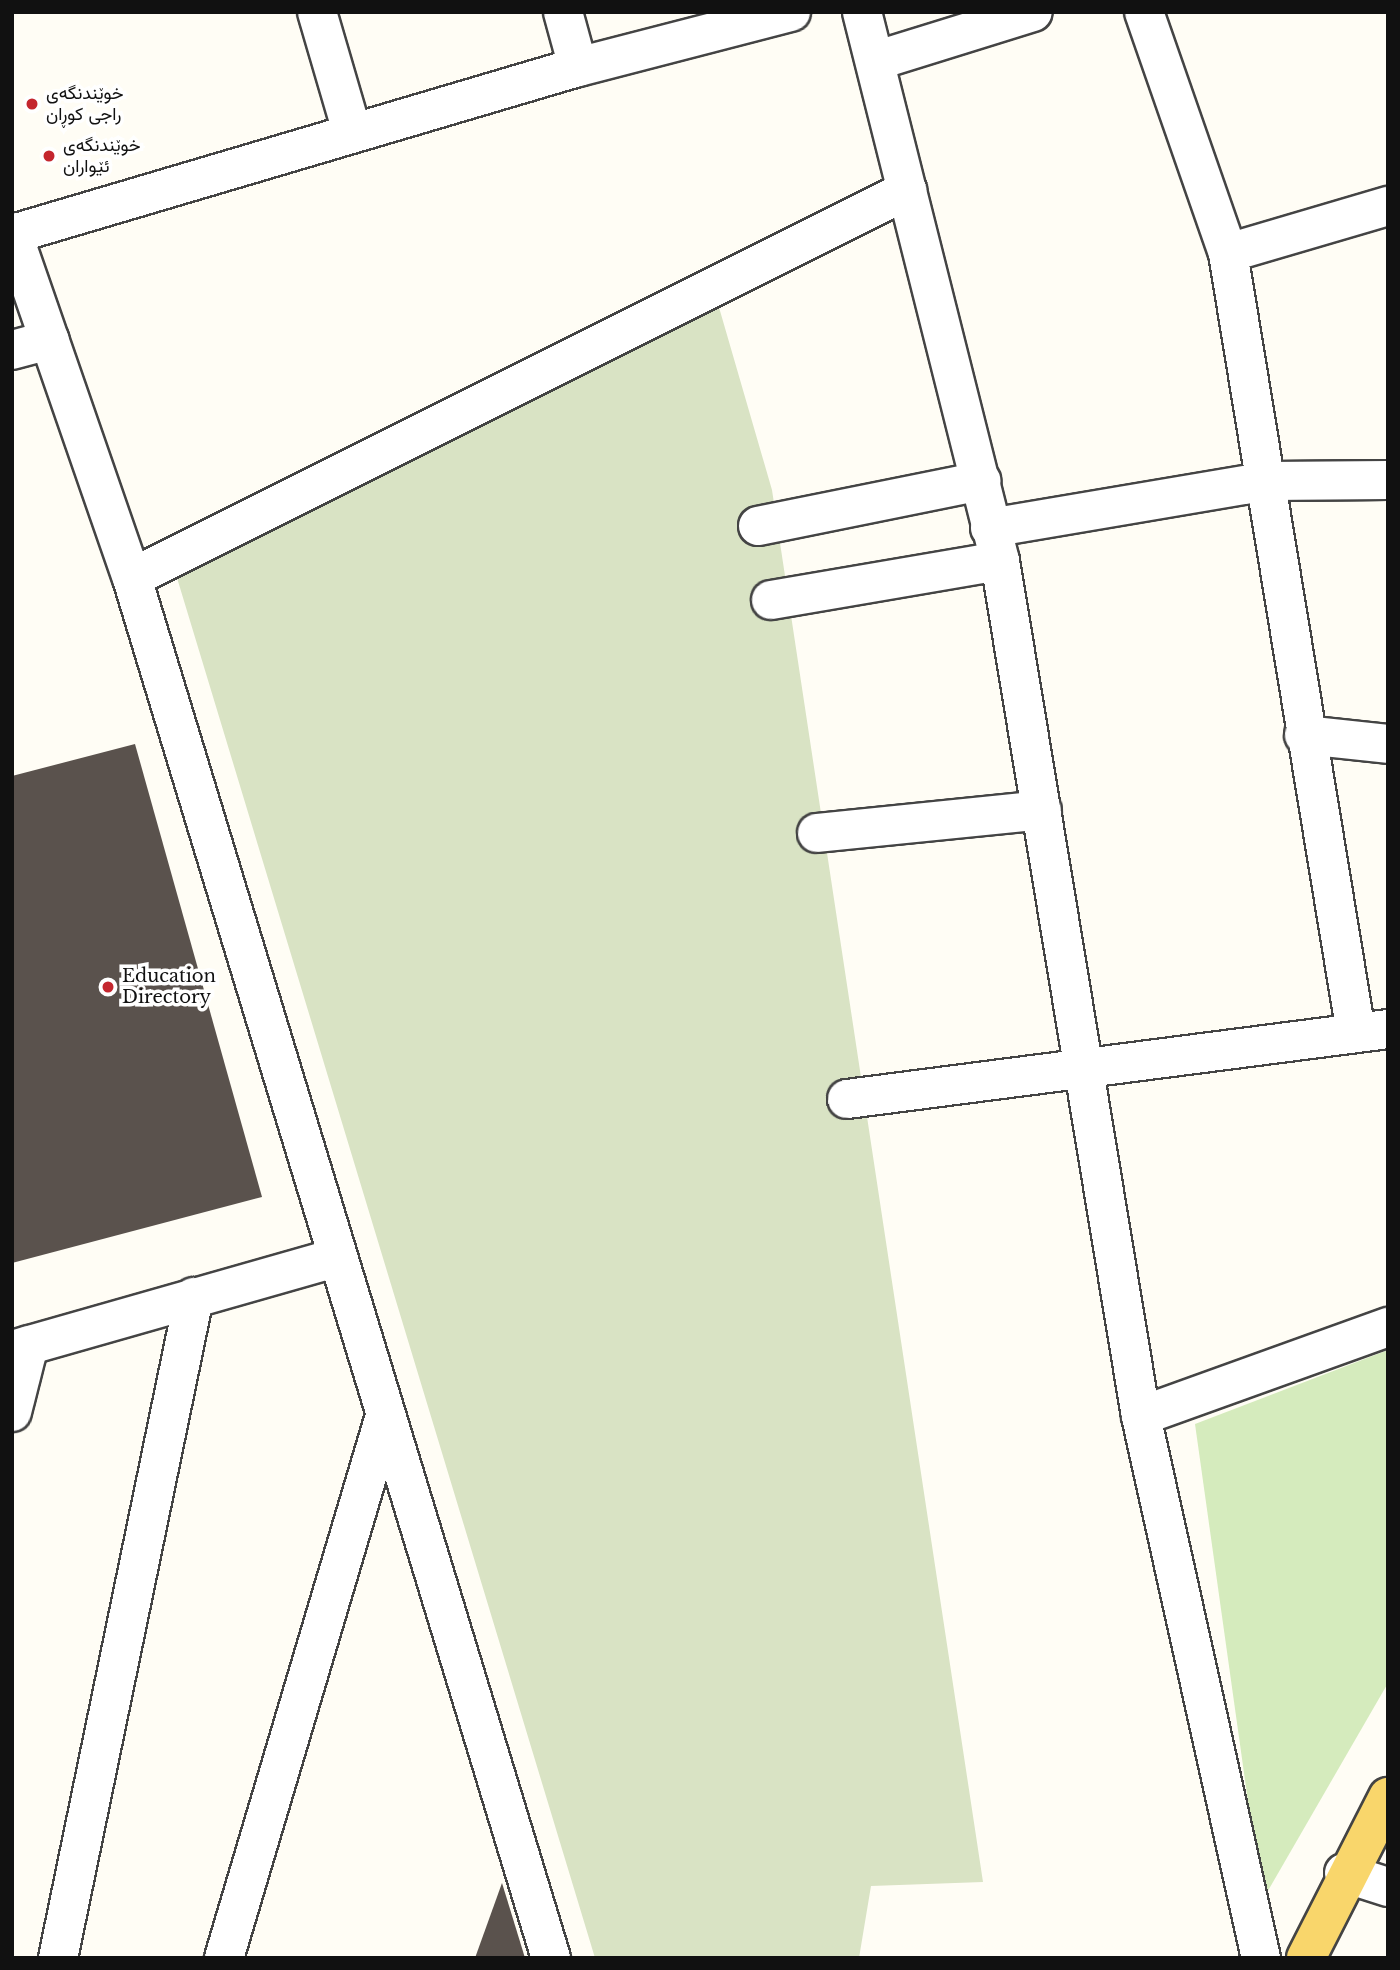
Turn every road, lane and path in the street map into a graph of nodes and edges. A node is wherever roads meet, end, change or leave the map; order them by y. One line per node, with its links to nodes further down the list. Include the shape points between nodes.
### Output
1 (317, 12): 9 (street)
2 (563, 12): 8 (street)
3 (790, 12): 8 (street)
4 (862, 12): 7 (street)
5 (1032, 12): 7 (street)
6 (1144, 12): 13 (street)
7 (875, 61): 10 (street)
8 (578, 67): 9 (street)
9 (352, 132): 12 (street)
10 (907, 190): 17 (street); 21 (street)
11 (1388, 205): 13 (street)
12 (13, 233): 14 (street)
13 (1228, 253): 18 (street)
14 (50, 340): 15 (street); 21 (street)
15 (12, 350)
16 (1388, 480): 18 (street)
17 (982, 481): 19 (street); 20 (street)
18 (1269, 481): 20 (street); 23 (street)
19 (758, 526)
20 (995, 544): 22 (street); 25 (street)
21 (132, 578): 30 (street)
22 (771, 600)
23 (1304, 735): 24 (street); 27 (street)
24 (1388, 744)
25 (1042, 810): 26 (street); 28 (street)
26 (817, 833)
27 (1372, 1031): 28 (street)
28 (1083, 1071): 29 (street); 36 (street)
29 (846, 1099)
30 (336, 1258): 31 (street); 35 (street)
31 (194, 1297): 33 (street); 40 (street)
32 (1388, 1327): 36 (street)
33 (21, 1348): 34 (street)
34 (12, 1412)
35 (385, 1416): 41 (street); 42 (street)
36 (1141, 1416): 43 (street)
37 (1388, 1797): 38 (main road)
38 (1344, 1873): 39 (street); 44 (main road)
39 (1388, 1886)
40 (58, 1958)
41 (224, 1958)
42 (551, 1958)
43 (1261, 1958)
44 (1306, 1958)

